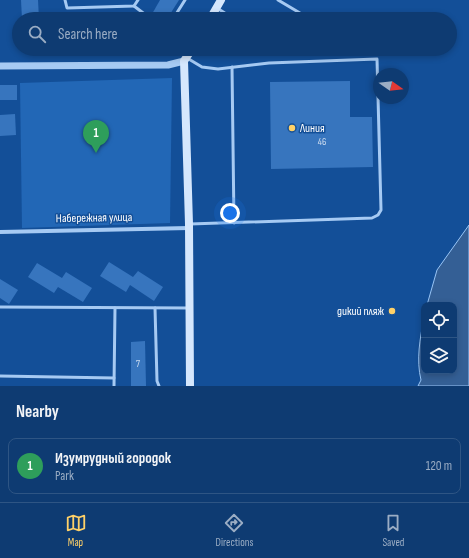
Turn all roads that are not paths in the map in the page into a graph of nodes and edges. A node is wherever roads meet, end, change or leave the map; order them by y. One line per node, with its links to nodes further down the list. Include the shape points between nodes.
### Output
1 (65, 0): 6 (lane, via 67,8)
2 (138, 0): 6 (lane)
3 (185, 0): 9 (lane)
4 (221, 0): 7 (main road)
5 (278, 0): 12 (lane)
6 (134, 6): 8 (lane)
7 (217, 8): 10 (main road); 11 (lane)
8 (142, 12)
9 (177, 12)
10 (214, 12)
11 (223, 12)
12 (298, 12)
13 (188, 56): 14 (main road)
14 (185, 60): 15 (street, via 168,65); 16 (lane, via 218,69); 18 (main road)
15 (0, 66)
16 (232, 67): 17 (lane); 17 (lane, via 377,59 381,210 372,218)
17 (234, 223): 18 (lane)
18 (189, 226): 19 (street, Набережная улица); 23 (main road)
19 (0, 232)
20 (0, 307): 21 (lane)
21 (115, 308): 22 (lane); 25 (lane)
22 (155, 308): 23 (lane); 27 (lane)
23 (189, 308): 28 (main road)
24 (0, 376): 25 (lane)
25 (114, 378): 26 (lane)
26 (114, 386)
27 (159, 386)
28 (190, 386)

